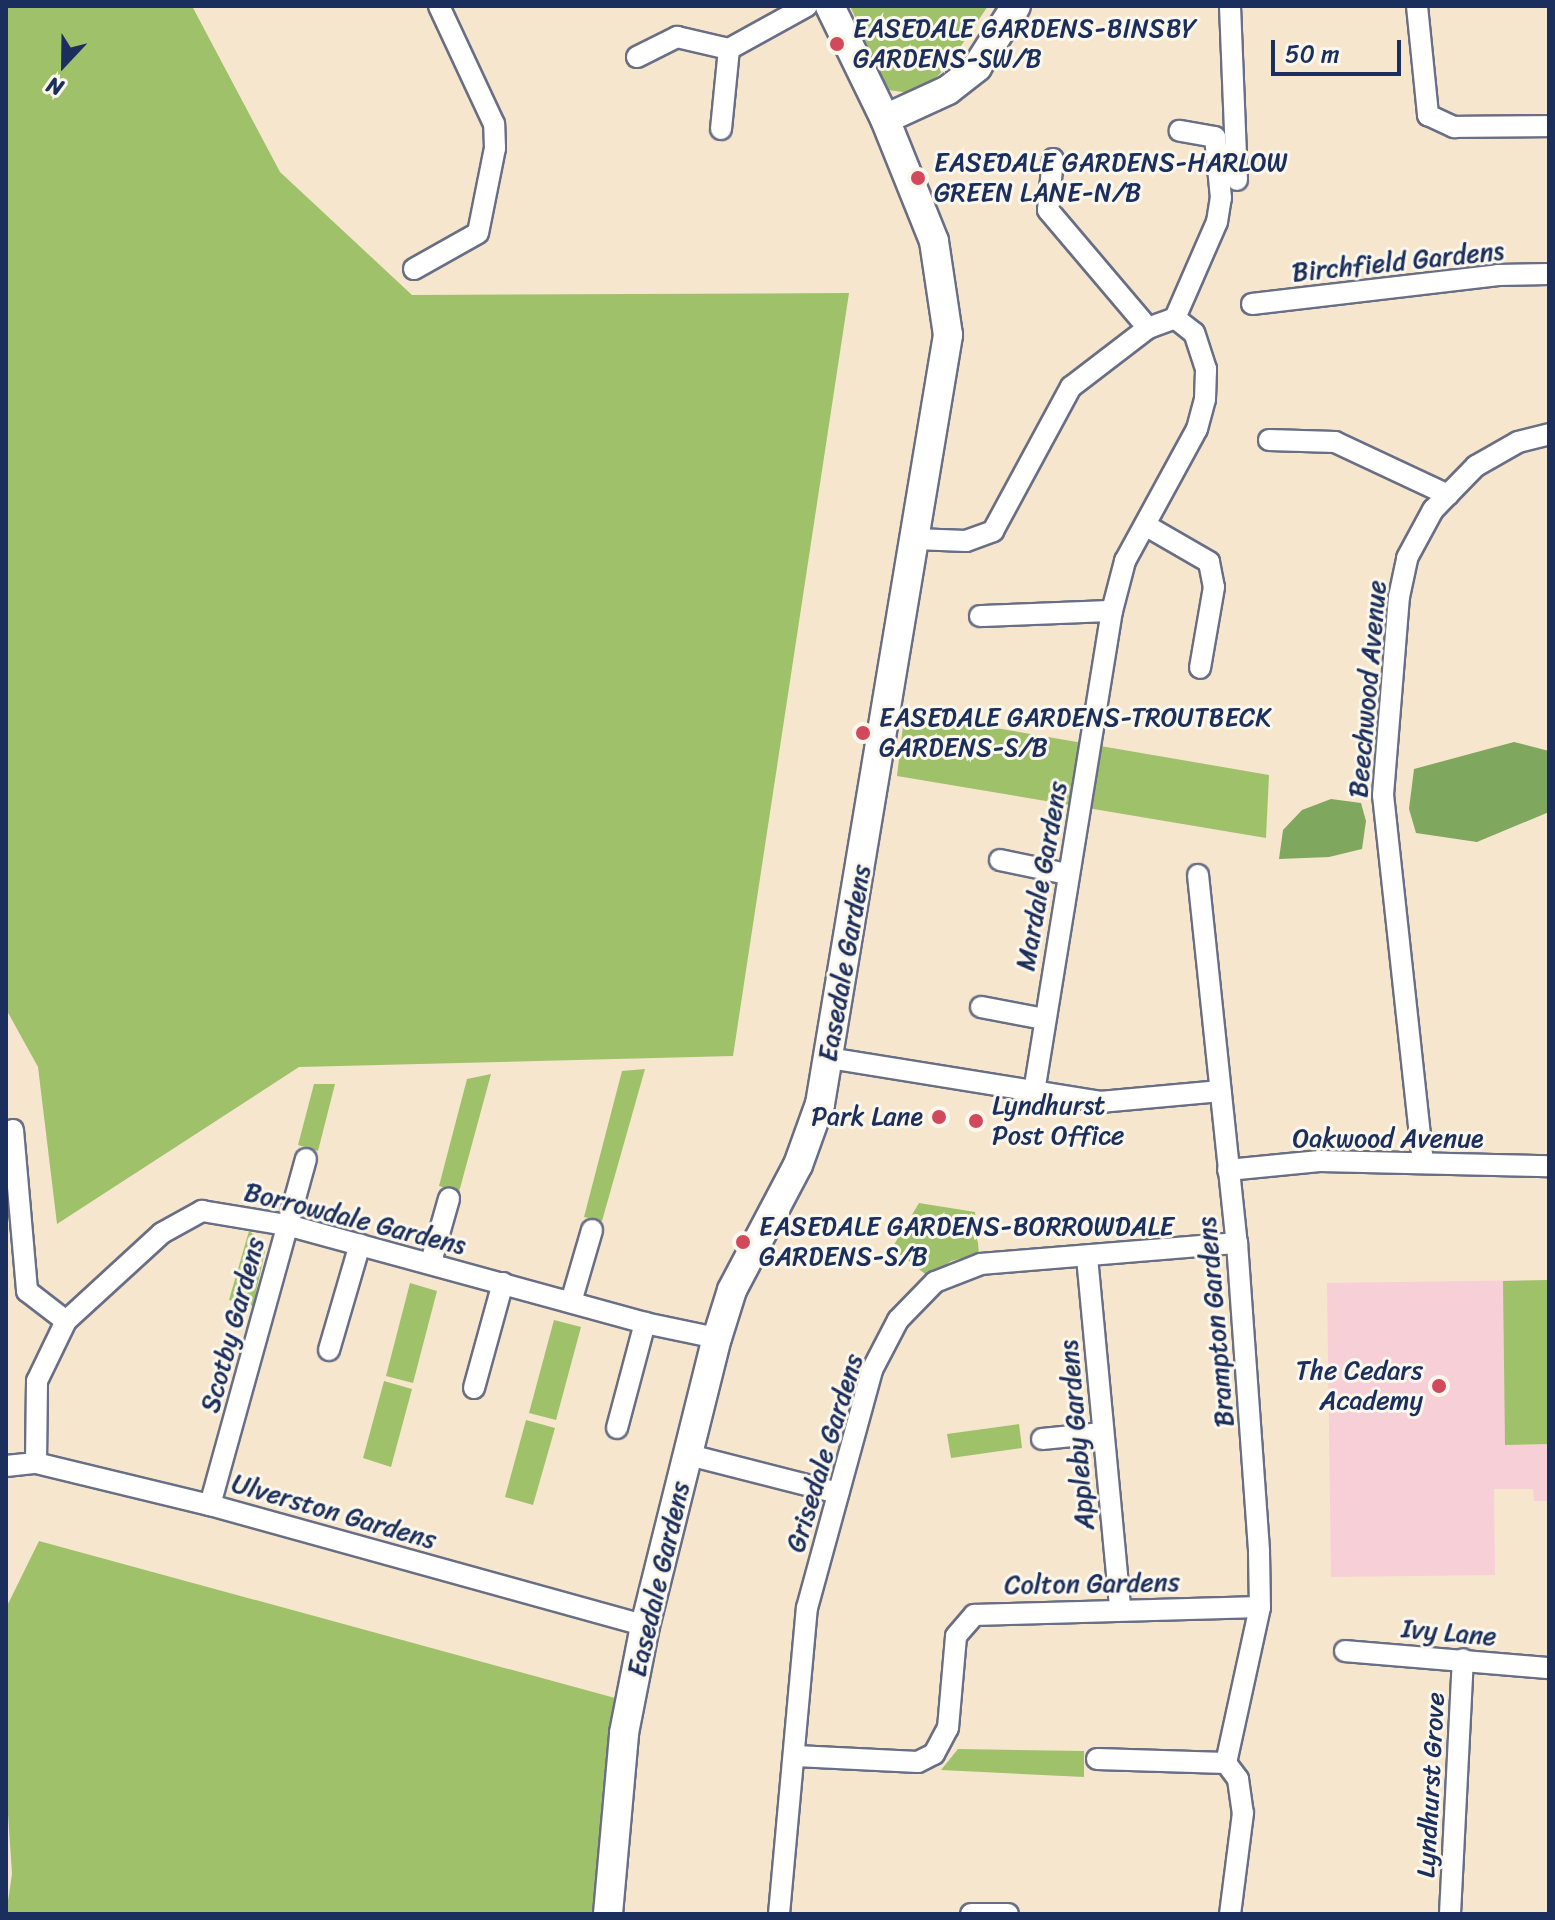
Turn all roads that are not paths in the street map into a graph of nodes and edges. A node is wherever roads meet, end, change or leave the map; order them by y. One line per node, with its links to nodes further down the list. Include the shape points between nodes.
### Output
1 (439, 6): 15 (street, via 494,124 495,148 478,233)
2 (807, 6): 7 (street)
3 (830, 6): 9 (street, Easedale Gardens)
4 (1016, 6): 9 (street, via 977,67 948,90)
5 (1230, 6): 14 (street)
6 (1417, 6): 10 (street, via 1428,115 1454,127)
7 (729, 49): 8 (street, via 677,37); 11 (street)
8 (637, 57)
9 (885, 119): 24 (street, Easedale Gardens, via 934,241 948,335)
10 (1549, 126)
11 (721, 129)
12 (1180, 131): 18 (street, via 1215,137 1221,198 1217,222)
13 (1053, 159): 19 (street, via 1048,210)
14 (1237, 180)
15 (414, 269)
16 (1549, 274): 17 (street, Birchfield Gardens)
17 (1252, 304)
18 (1175, 318): 19 (street); 23 (street, Mardale Gardens, via 1194,333 1206,369 1205,399 1197,429)
19 (1148, 328): 24 (street, via 1071,387 993,531 966,541)
20 (1549, 434): 22 (street, Beechwood Avenue, via 1518,442 1476,466)
21 (1269, 440): 22 (street, via 1335,442)
22 (1448, 495): 38 (street, Beechwood Avenue, via 1407,558 1383,795)
23 (1145, 525): 25 (street, Mardale Gardens, via 1125,561); 27 (street, via 1209,562 1214,587)
24 (915, 539): 33 (street, Easedale Gardens)
25 (1112, 611): 26 (street); 29 (street, Mardale Gardens)
26 (980, 616)
27 (1200, 668)
28 (1000, 860): 29 (street)
29 (1067, 874): 32 (street, Mardale Gardens)
30 (1198, 875): 34 (street, Brampton Gardens)
31 (981, 1007): 32 (street)
32 (1044, 1019): 35 (street, Mardale Gardens)
33 (829, 1058): 35 (street); 52 (street, Easedale Gardens, via 812,1133 749,1254)
34 (1221, 1091): 35 (street, via 1100,1102); 40 (street, Brampton Gardens)
35 (1034, 1092)
36 (13, 1130): 50 (street, via 27,1291)
37 (306, 1159): 42 (street, Scotby Gardens)
38 (1423, 1163): 39 (street, Oakwood Avenue); 40 (street, Oakwood Avenue, via 1320,1161)
39 (1549, 1166)
40 (1228, 1170): 44 (street, Brampton Gardens)
41 (449, 1199): 47 (street)
42 (287, 1225): 45 (street, Borrowdale Gardens); 50 (street, Borrowdale Gardens, via 202,1211 162,1233); 62 (street, Scotby Gardens)
43 (592, 1230): 49 (street)
44 (1237, 1243): 46 (street, Grisedale Gardens); 63 (street, Brampton Gardens)
45 (360, 1244): 47 (street, Borrowdale Gardens); 53 (street)
46 (1087, 1257): 56 (street, Appleby Gardens); 61 (street, Grisedale Gardens, via 981,1264 935,1282 898,1320 872,1370)
47 (431, 1262): 48 (street, Borrowdale Gardens)
48 (503, 1283): 49 (street, Borrowdale Gardens); 54 (street)
49 (571, 1302): 51 (street, Borrowdale Gardens)
50 (66, 1321): 59 (street, Borrowdale Gardens, via 37,1381)
51 (645, 1323): 52 (street, Borrowdale Gardens); 55 (street)
52 (717, 1338): 58 (street, Easedale Gardens)
53 (329, 1350)
54 (474, 1388)
55 (617, 1428)
56 (1103, 1433): 57 (street); 64 (street, Appleby Gardens)
57 (1042, 1439)
58 (689, 1455): 61 (street); 65 (street, Easedale Gardens)
59 (36, 1463): 60 (street, Ulverston Gardens); 62 (street, Ulverston Gardens)
60 (6, 1466)
61 (838, 1493): 69 (street, Grisedale Gardens, via 807,1608)
62 (210, 1505): 65 (street, Ulverston Gardens)
63 (1260, 1607): 64 (street, Colton Gardens); 71 (street, Brampton Gardens)
64 (1120, 1608): 69 (street, Colton Gardens, via 974,1615 956,1636 948,1728 934,1754 918,1762)
65 (645, 1626): 72 (street, Easedale Gardens, via 624,1733)
66 (1345, 1651): 67 (street, Ivy Lane)
67 (1463, 1659): 68 (street, Ivy Lane); 77 (street, Lyndhurst Grove)
68 (1549, 1668)
69 (796, 1756): 73 (street, Grisedale Gardens)
70 (1097, 1759): 71 (street)
71 (1226, 1763): 76 (street, via 1238,1779 1243,1813)
72 (608, 1914)
73 (779, 1914)
74 (971, 1914): 75 (street)
75 (1008, 1914)
76 (1230, 1914)
77 (1450, 1914)

